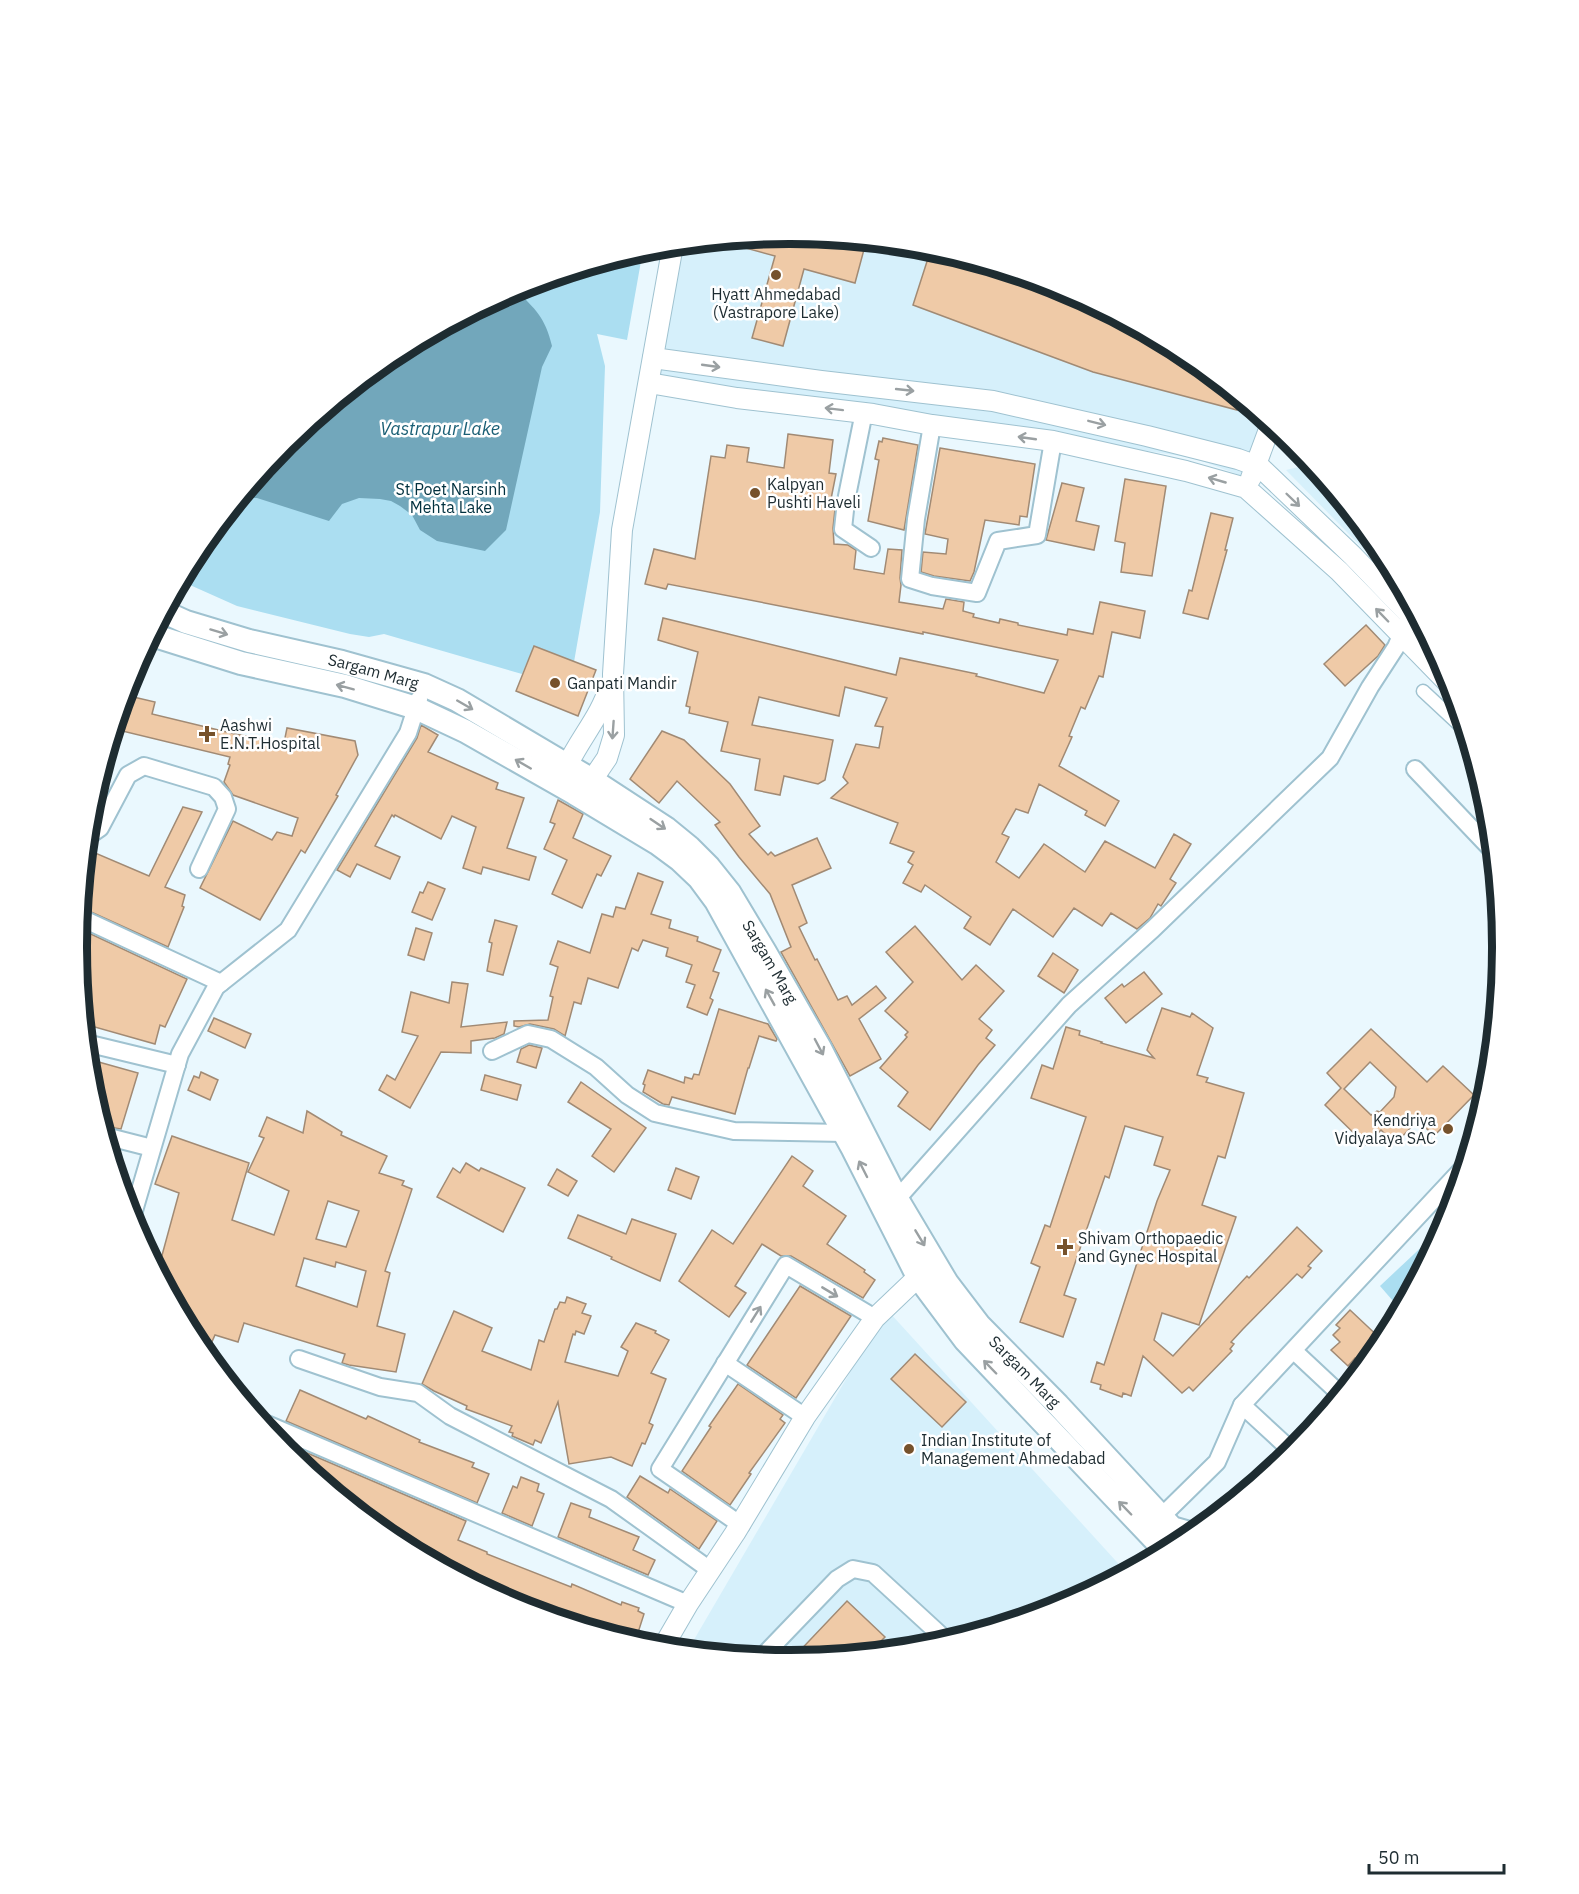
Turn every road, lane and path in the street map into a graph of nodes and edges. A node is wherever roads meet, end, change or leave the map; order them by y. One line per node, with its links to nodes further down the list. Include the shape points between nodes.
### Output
1 (671, 255): 2 (street)
2 (653, 358): 3 (street); 8 (street, one-way to 8, via 993,401)
3 (649, 383): 4 (street, one-way to 3, via 737,398); 17 (street, via 622,530)
4 (864, 412): 5 (street); 10 (street, via 843,529)
5 (932, 425): 7 (street, one-way to 5); 7 (street, via 910,579 977,593 998,541 1037,536)
6 (1268, 433): 8 (street)
7 (1053, 441): 9 (street, one-way to 7)
8 (1256, 465): 9 (street); 11 (street, one-way to 11)
9 (1246, 488): 14 (street, one-way to 9, via 1339,571)
10 (871, 548)
11 (1405, 609)
12 (171, 615): 18 (main road, Sargam Marg, one-way to 18, via 249,641)
13 (1414, 625): 14 (street)
14 (1401, 635): 16 (street); 41 (street, via 1330,758 1069,1005)
15 (159, 636): 20 (main road, Sargam Marg, one-way to 15, via 345,686 241,663)
16 (1435, 670)
17 (613, 674): 22 (street, via 606,699); 24 (street, one-way to 24, via 614,735)
18 (424, 685): 20 (street); 23 (main road, Sargam Marg, one-way to 23)
19 (1423, 691): 21 (street)
20 (416, 708): 27 (main road, Sargam Marg, one-way to 20); 33 (street, via 408,733 288,930)
21 (1455, 721)
22 (590, 730): 23 (street, via 566,746 549,748); 25 (street)
23 (531, 743): 25 (main road, Sargam Marg)
24 (607, 758): 27 (street); 28 (street, via 610,784)
25 (567, 765): 27 (main road, Sargam Marg)
26 (1415, 769): 30 (street)
27 (578, 787): 28 (main road, Sargam Marg); 37 (main road, Sargam Marg, one-way to 27, via 716,901 680,860)
28 (621, 799): 41 (main road, Sargam Marg, one-way to 41, via 689,847 729,892 820,1048)
29 (97, 830): 31 (street, via 128,775 144,766 214,787 227,809)
30 (1484, 841)
31 (199, 869)
32 (88, 921): 33 (street)
33 (222, 983): 36 (street, via 216,987)
34 (94, 1045): 36 (street)
35 (492, 1051): 37 (street, via 528,1034 551,1039 596,1067 627,1095 655,1113 734,1131)
36 (177, 1065): 39 (street)
37 (844, 1133): 41 (main road, Sargam Marg, one-way to 37)
38 (114, 1138): 39 (street)
39 (152, 1148): 42 (street)
40 (1453, 1178): 45 (street)
41 (890, 1204): 43 (main road, Sargam Marg)
42 (136, 1205)
43 (928, 1272): 44 (street); 55 (main road, Sargam Marg, via 947,1283 979,1325 1058,1405)
44 (875, 1318): 47 (street, one-way to 44, via 786,1265); 50 (street)
45 (1294, 1351): 48 (street); 49 (street)
46 (299, 1359): 56 (street, via 380,1387 418,1392 450,1416 611,1499)
47 (726, 1363): 50 (street); 53 (street, via 660,1469)
48 (1335, 1389)
49 (1242, 1405): 52 (street); 54 (street, via 1217,1462)
50 (805, 1417): 53 (street)
51 (279, 1429): 57 (street)
52 (1285, 1445)
53 (741, 1525): 56 (street)
54 (1171, 1537)
55 (1170, 1538)
56 (710, 1570): 57 (street)
57 (688, 1604): 59 (street)
58 (939, 1633): 60 (street, via 873,1573 853,1569 837,1579)
59 (668, 1638)
60 (770, 1649)

